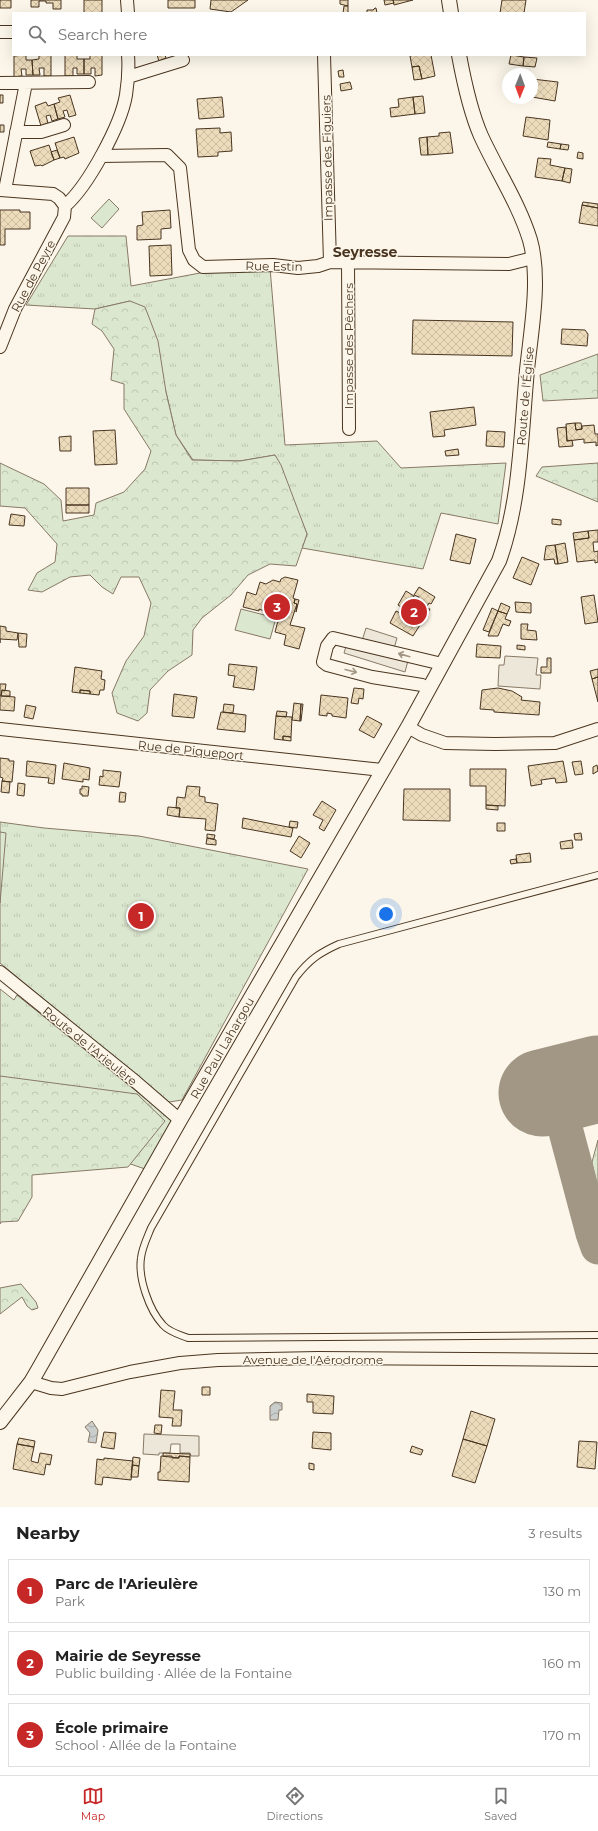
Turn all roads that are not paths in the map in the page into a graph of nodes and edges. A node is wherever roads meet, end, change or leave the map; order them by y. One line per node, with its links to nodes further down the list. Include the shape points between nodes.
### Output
1 (128, 0): 3 (street)
2 (449, 0): 4 (street)
3 (128, 12)
4 (451, 12)
5 (0, 32): 6 (street)
6 (12, 32)
7 (128, 56): 11 (street)
8 (324, 56): 21 (street, Impasse des Figuiers)
9 (458, 56): 20 (street, Route de l'Église, via 467,96 480,135 521,217)
10 (183, 60): 11 (street)
11 (128, 77): 17 (street, via 126,96)
12 (89, 82): 14 (street)
13 (0, 83): 14 (street)
14 (26, 83): 16 (street)
15 (64, 125): 16 (street, via 41,132)
16 (16, 132): 18 (street)
17 (101, 156): 19 (street, via 86,182); 21 (street, Rue Estin, via 167,155 180,168 189,250 194,260 203,267 273,265 298,268)
18 (2, 190): 19 (street, via 53,194 60,198)
19 (65, 206): 23 (street, Rue de Peyre, via 64,217 15,309)
20 (534, 258): 22 (street, Rue Estin, via 509,264); 25 (street, Route de l'Église, via 533,302 519,454 507,540 499,561)
21 (330, 262): 22 (street, Rue Estin)
22 (348, 262): 24 (street, Impasse des Pêchers)
23 (0, 347)
24 (349, 430)
25 (442, 664): 26 (street, Route de l'Église); 26 (street, one-way to 26, via 333,638 327,646 323,662 327,665 372,677 422,685)
26 (428, 689): 27 (street, Route de l'Église)
27 (408, 727): 29 (street, via 445,743 502,744 555,743); 30 (street, Rue Paul Lahargou)
28 (0, 729): 30 (street, Rue de Piqueport)
29 (598, 729)
30 (382, 770): 33 (street, Rue Paul Lahargou)
31 (598, 875): 34 (lane, via 321,951 296,977 151,1228 141,1258 141,1277 152,1307 163,1326 188,1338)
32 (0, 972): 33 (street, Route de l'Arieulère)
33 (180, 1120): 36 (street, Rue Paul Lahargou)
34 (598, 1335)
35 (598, 1360): 36 (street, Avenue de l'Aérodrome, via 218,1360 180,1363 130,1372 62,1389 51,1388)
36 (35, 1376): 37 (street, Rue Paul Lahargou)
37 (0, 1422)

